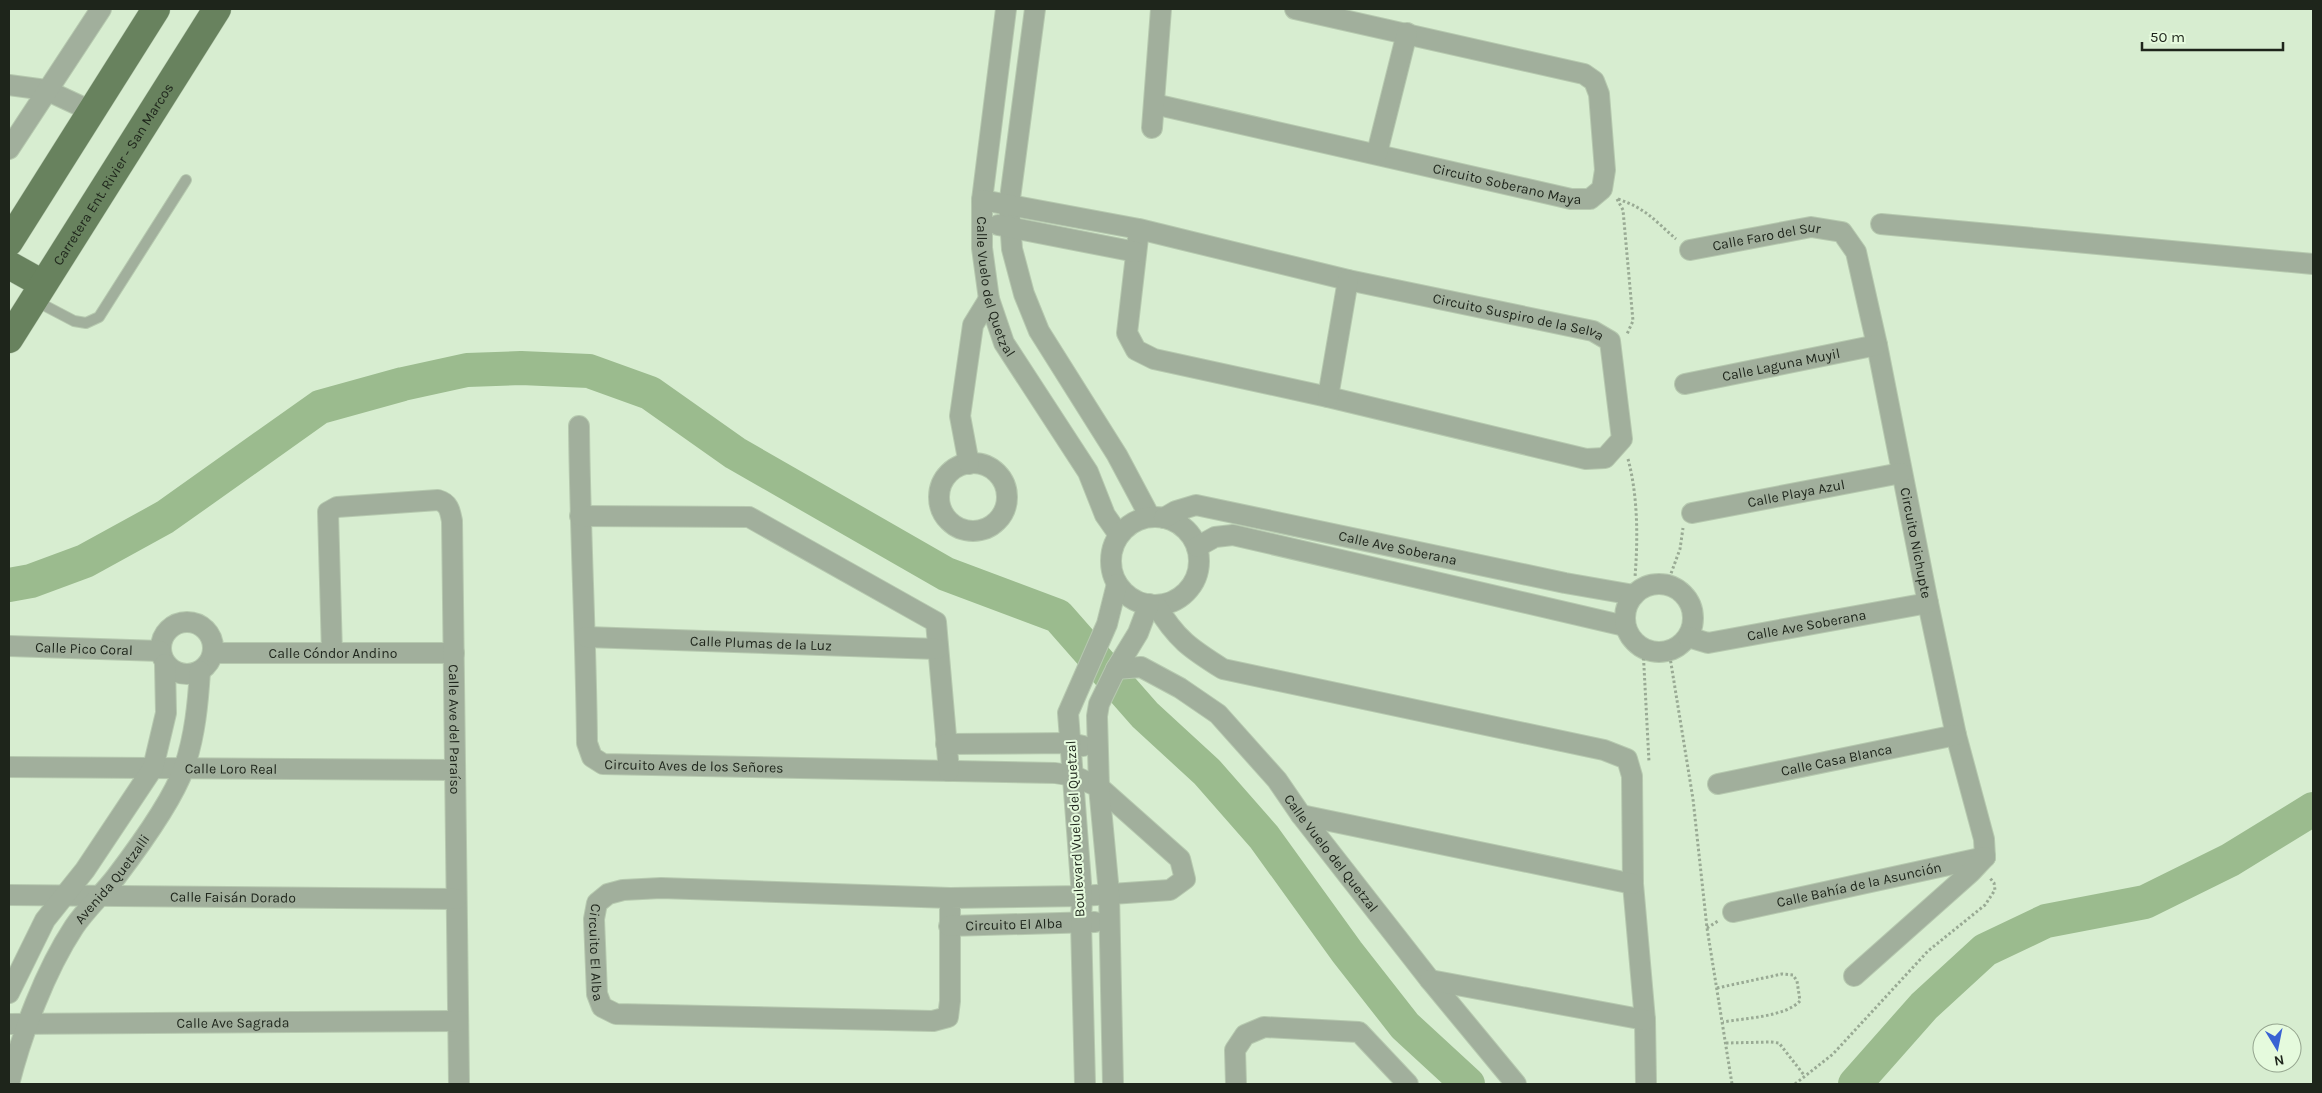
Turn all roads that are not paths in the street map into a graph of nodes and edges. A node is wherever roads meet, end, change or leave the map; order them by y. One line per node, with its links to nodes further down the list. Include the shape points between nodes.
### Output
1 (101, 9): 10 (street)
2 (156, 9): 12 (main road)
3 (217, 9): 30 (main road, Carretera Ent. Rivier - San Marcos)
4 (1006, 9): 17 (street, Calle Vuelo del Quetzal)
5 (1035, 9): 18 (street, Calle Vuelo del Quetzal)
6 (1161, 9): 11 (street)
7 (1295, 9): 8 (street, Circuito Soberano Maya)
8 (1407, 33): 15 (street); 15 (street, Circuito Soberano Maya, via 1584,74 1594,81 1599,94 1610,194 1571,199)
9 (9, 85): 10 (street)
10 (46, 90): 12 (street); 14 (street)
11 (1154, 104): 13 (street); 15 (street, Circuito Soberano Maya)
12 (91, 111): 24 (main road)
13 (1152, 128)
14 (9, 149)
15 (1377, 153)
16 (186, 180): 30 (lane, via 98,317 86,323 74,321)
17 (982, 200): 18 (street, Circuito Suspiro de la Selva); 19 (street, Calle Vuelo del Quetzal)
18 (1009, 206): 21 (street, Calle Vuelo del Quetzal); 22 (street, Circuito Suspiro de la Selva)
19 (981, 223): 21 (street); 31 (street, Calle Vuelo del Quetzal)
20 (1881, 224): 27 (street)
21 (1010, 227): 26 (street); 41 (street, Calle Vuelo del Quetzal, via 1024,294 1038,331)
22 (1139, 229): 26 (street); 29 (street, Circuito Suspiro de la Selva)
23 (1842, 232): 25 (street, Calle Faro del Sur, via 1811,228); 33 (street, Circuito Nichupte, via 1856,252)
24 (9, 242)
25 (1690, 250)
26 (1136, 252): 35 (street, via 1128,333 1136,350 1154,359)
27 (2313, 264)
28 (9, 265): 30 (main road)
29 (1348, 280): 35 (street); 35 (street, Circuito Suspiro de la Selva, via 1593,331 1610,341 1622,439 1605,458 1586,459)
30 (38, 292): 32 (main road, Carretera Ent. Rivier - San Marcos)
31 (989, 299): 37 (street, via 973,325 960,416); 42 (street, Calle Vuelo del Quetzal, via 1004,343 1088,472 1105,515)
32 (9, 338)
33 (1877, 345): 34 (street, Calle Laguna Muyil); 38 (street, Circuito Nichupte)
34 (1685, 384)
35 (1328, 397)
36 (580, 426): 40 (street, Circuito Aves de los Señores)
37 (969, 464)
38 (1902, 473): 39 (street, Calle Playa Azul); 46 (street, Circuito Nichupte)
39 (1692, 513)
40 (580, 516): 49 (street, Circuito Aves de los Señores); 52 (street, via 749,517 936,622)
41 (1157, 518): 42 (street, via 1130,524); 43 (street, via 1179,524); 45 (street, Calle Ave Soberana, via 1196,505)
42 (1119, 535): 44 (street, via 1111,553 1111,568)
43 (1197, 547): 47 (street, via 1197,573 1191,587 1180,597); 48 (street, Calle Ave Soberana, via 1215,537 1233,535)
44 (1117, 584): 47 (street, via 1127,596 1141,603); 60 (street, Boulevard Vuelo del Quetzal, via 1108,624 1068,713)
45 (1634, 595): 48 (street, via 1626,610); 50 (street, via 1656,584 1669,585 1680,591 1689,600 1693,612 1693,625)
46 (1928, 603): 50 (street, Calle Ave Soberana, via 1708,643); 59 (street, Circuito Nichupte)
47 (1153, 604): 57 (street, Boulevard Vuelo del Quetzal); 73 (street, via 1169,628 1191,649 1223,669 1604,750 1627,759 1632,776)
48 (1625, 626): 50 (street, via 1632,639 1643,648 1656,652 1680,646)
49 (586, 637): 52 (street, Calle Plumas de la Luz); 67 (street, Circuito Aves de los Señores, via 587,743 592,757 603,764)
50 (1688, 637)
51 (9, 646): 56 (street, Calle Pico Coral)
52 (937, 649): 61 (street)
53 (212, 653): 54 (street, Calle Cóndor Andino); 56 (street, via 213,644 204,628 188,622 179,623 164,634); 58 (street, via 206,666)
54 (332, 653): 55 (street, Calle Cóndor Andino); 55 (street, Calle Ave del Paraíso, via 328,512 337,507 438,500 450,509 452,521)
55 (454, 653): 66 (street, Calle Ave del Paraíso)
56 (163, 657): 58 (street, via 171,670 185,674); 64 (street, Avenida Quetzalli, via 166,713)
57 (1116, 669): 62 (street, Boulevard Vuelo del Quetzal, via 1099,704); 71 (street, Calle Vuelo del Quetzal, via 1141,667 1218,714 1277,780)
58 (200, 670): 65 (street, Avenida Quetzalli, via 197,715)
59 (1956, 734): 69 (street, Calle Casa Blanca); 72 (street, Circuito Nichupte, via 1984,839)
60 (1070, 743): 61 (street); 62 (street); 68 (street, Boulevard Vuelo del Quetzal)
61 (946, 744): 67 (street)
62 (1097, 749): 70 (street, Boulevard Vuelo del Quetzal)
63 (9, 767): 64 (street, Calle Loro Real)
64 (153, 768): 65 (street, Calle Loro Real); 76 (street, Avenida Quetzalli)
65 (184, 768): 66 (street, Calle Loro Real); 77 (street, Avenida Quetzalli, via 159,816)
66 (455, 770): 80 (street, Calle Ave del Paraíso)
67 (949, 771): 68 (street, Circuito Aves de los Señores)
68 (1074, 776): 70 (street, Circuito Aves de los Señores); 78 (street, Boulevard Vuelo del Quetzal)
69 (1718, 784)
70 (1099, 787): 74 (street, Boulevard Vuelo del Quetzal); 74 (street, Circuito El Alba, via 1180,859 1185,879 1170,890)
71 (1301, 815): 73 (street); 86 (street, Calle Vuelo del Quetzal)
72 (1985, 857): 81 (street, Calle Bahía de la Asunción); 85 (street)
73 (1633, 884): 88 (street)
74 (1109, 893): 78 (street, Circuito El Alba); 83 (street, Boulevard Vuelo del Quetzal)
75 (9, 895): 76 (street, Calle Faisán Dorado)
76 (64, 896): 77 (street, Calle Faisán Dorado); 87 (street, Avenida Quetzalli, via 45,920)
77 (100, 896): 80 (street, Calle Faisán Dorado); 90 (street, Avenida Quetzalli, via 74,927)
78 (1082, 896): 79 (street, Circuito El Alba); 82 (street, Boulevard Vuelo del Quetzal)
79 (950, 898): 84 (street, Circuito El Alba); 84 (street, Circuito El Alba, via 661,888 622,890 608,894 597,903 594,919 597,994 602,1007 616,1014 933,1021 948,1016)
80 (456, 899): 89 (street, Calle Ave del Paraíso)
81 (1733, 912)
82 (1081, 922): 83 (street, Circuito El Alba); 84 (street, Circuito El Alba); 93 (street, Boulevard Vuelo del Quetzal)
83 (1110, 922): 94 (street, Boulevard Vuelo del Quetzal)
84 (949, 926)
85 (1854, 976)
86 (1430, 980): 88 (street); 97 (street, Calle Vuelo del Quetzal)
87 (9, 993)
88 (1645, 1020): 98 (street)
89 (458, 1021): 90 (street, Calle Ave Sagrada); 92 (street, Calle Ave del Paraíso)
90 (18, 1024): 91 (street, Avenida Quetzalli, via 18,1051)
91 (9, 1084)
92 (459, 1084)
93 (1085, 1084)
94 (1113, 1084)
95 (1236, 1084): 96 (street, via 1235,1050 1245,1035 1264,1027 1359,1032)
96 (1408, 1084)
97 (1516, 1084)
98 (1646, 1084)

